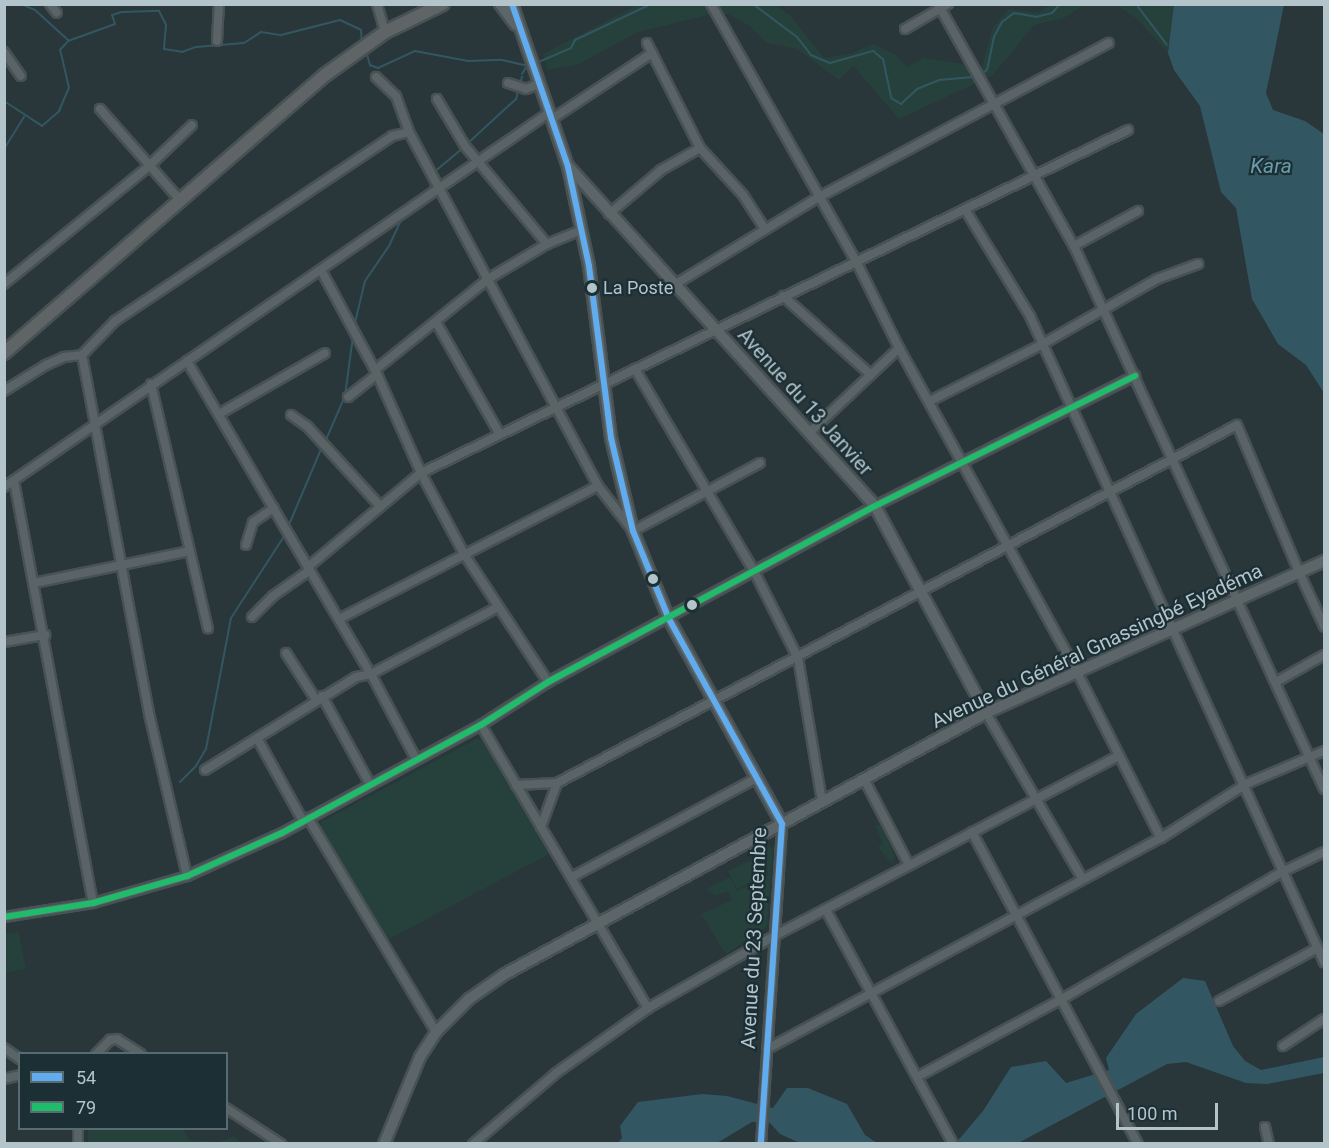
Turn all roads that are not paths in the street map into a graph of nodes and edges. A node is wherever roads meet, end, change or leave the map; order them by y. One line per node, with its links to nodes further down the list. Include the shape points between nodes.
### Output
1 (50, 4): 9 (street)
2 (219, 4): 13 (street)
3 (377, 4): 12 (street)
4 (443, 4): 12 (highway)
5 (500, 4): 10 (main road, Avenue du 23 Septembre)
6 (512, 4): 10 (main road, Avenue du 23 Septembre)
7 (942, 6): 11 (street); 23 (street)
8 (712, 7): 35 (street)
9 (57, 13)
10 (520, 29): 21 (main road, Avenue du 23 Septembre)
11 (905, 29)
12 (385, 32): 36 (highway)
13 (217, 41)
14 (647, 43): 17 (street)
15 (1109, 43): 23 (street)
16 (4, 52): 18 (street)
17 (652, 53): 25 (street); 29 (street)
18 (21, 76)
19 (376, 77): 28 (street, via 396,96)
20 (508, 83): 21 (street, via 526,89)
21 (539, 84): 25 (main road, Avenue du 23 Septembre)
22 (437, 99): 30 (street, via 465,146)
23 (995, 104): 33 (street); 35 (street)
24 (100, 110): 31 (street)
25 (551, 116): 30 (street); 32 (main road, Avenue du 23 Septembre)
26 (192, 125): 31 (street)
27 (1128, 130): 33 (street)
28 (409, 132): 34 (street); 58 (street, via 392,136 115,321)
29 (700, 148): 39 (street, via 661,170); 40 (street, via 742,195)
30 (478, 159): 34 (street); 42 (street)
31 (149, 166): 36 (street); 48 (street)
32 (568, 167): 39 (main road, Avenue du 13 Janvier); 41 (main road, Avenue du 23 Septembre)
33 (1033, 177): 37 (street); 43 (street)
34 (441, 188): 46 (street); 47 (street)
35 (819, 197): 40 (street); 44 (street)
36 (180, 200): 56 (highway)
37 (966, 211): 44 (street); 54 (street, via 1030,316)
38 (1138, 211): 43 (street)
39 (609, 214): 49 (main road, Avenue du 13 Janvier)
40 (765, 229): 49 (street)
41 (581, 231): 42 (street); 65 (main road, Avenue du 23 Septembre)
42 (547, 244): 47 (street)
43 (1074, 246): 51 (street)
44 (856, 261): 50 (street); 55 (street)
45 (1198, 264): 51 (street, via 1157,279)
46 (321, 270): 59 (street); 61 (street)
47 (488, 279): 52 (street); 70 (street)
48 (4, 284)
49 (674, 285): 53 (main road, Avenue du 13 Janvier)
50 (783, 296): 53 (street); 62 (street)
51 (1102, 308): 54 (street); 63 (street)
52 (436, 322): 61 (street); 75 (street)
53 (716, 331): 60 (street); 74 (main road, Avenue du 13 Janvier)
54 (1041, 345): 68 (street); 69 (street)
55 (899, 348): 62 (street); 68 (street)
56 (4, 353)
57 (325, 353): 71 (street)
58 (82, 355): 66 (street, via 46,365); 73 (street)
59 (188, 361): 64 (street); 71 (street)
60 (635, 369): 65 (street); 83 (street)
61 (376, 372): 67 (street); 79 (street)
62 (871, 375): 74 (street)
63 (1135, 375): 69 (street); 76 (street)
64 (151, 384): 73 (street); 91 (street)
65 (603, 384): 70 (street); 88 (main road, Avenue du 23 Septembre)
66 (4, 391)
67 (348, 397)
68 (930, 401): 77 (street)
69 (1072, 406): 77 (street); 84 (street)
70 (557, 410): 75 (street); 81 (street)
71 (219, 414): 87 (street)
72 (291, 415): 86 (street)
73 (97, 424): 80 (street); 94 (street)
74 (810, 432): 85 (main road, Avenue du 13 Janvier)
75 (499, 433): 79 (street)
76 (1173, 458): 84 (street); 97 (street, via 1237,424); 100 (street)
77 (963, 459): 85 (street); 89 (street)
78 (760, 463): 83 (street)
79 (421, 473): 86 (street); 92 (street)
80 (14, 480): 82 (street); 98 (street)
81 (598, 486): 88 (street); 92 (street)
82 (4, 487)
83 (707, 491): 88 (street); 96 (street)
84 (1111, 492): 89 (street); 107 (street)
85 (875, 506): 96 (street); 99 (main road, Avenue du 13 Janvier)
86 (380, 507): 95 (street)
87 (274, 508): 90 (street, via 253,522); 95 (street)
88 (633, 531): 103 (main road, Avenue du 23 Septembre)
89 (1008, 544): 99 (street); 114 (street)
90 (246, 545)
91 (190, 551): 94 (street); 106 (street)
92 (464, 554): 101 (street); 104 (street)
93 (1324, 561): 97 (main road, Avenue du Général Gnassingbé Eyadéma)
94 (123, 564): 98 (street); 144 (street, via 150,718)
95 (309, 568): 102 (street); 104 (street)
96 (754, 571): 103 (street); 112 (street)
97 (1299, 572): 100 (main road, Avenue du Général Gnassingbé Eyadéma); 105 (street)
98 (34, 583): 108 (street)
99 (921, 592): 112 (street); 119 (main road, Avenue du 13 Janvier)
100 (1237, 599): 107 (main road, Avenue du Général Gnassingbé Eyadéma); 116 (street)
101 (498, 607): 113 (street); 115 (street)
102 (252, 617)
103 (669, 619): 115 (street); 118 (main road, Avenue du 23 Septembre)
104 (339, 620): 113 (street)
105 (1324, 627)
106 (208, 628)
107 (1173, 628): 114 (main road, Avenue du Général Gnassingbé Eyadéma); 131 (street)
108 (45, 635): 109 (street); 147 (street)
109 (4, 642)
110 (286, 652): 117 (street)
111 (1324, 655): 116 (street)
112 (798, 658): 118 (street); 135 (street)
113 (371, 674): 117 (street, via 356,676); 125 (street)
114 (1078, 674): 119 (main road, Avenue du Général Gnassingbé Eyadéma); 123 (street)
115 (548, 682): 120 (street)
116 (1276, 682): 124 (street)
117 (319, 698): 121 (street); 130 (street)
118 (714, 702): 127 (main road, Avenue du 23 Septembre); 129 (street)
119 (986, 713): 128 (main road, Avenue du Général Gnassingbé Eyadéma); 134 (street, Avenue du 13 Janvier)
120 (481, 725): 125 (street); 132 (street)
121 (256, 738): 126 (street); 136 (street)
122 (1324, 751): 124 (street)
123 (1119, 756): 134 (street); 140 (street)
124 (1310, 757): 131 (street); 133 (street)
125 (416, 759): 130 (street)
126 (205, 770)
127 (755, 779): 137 (main road, Avenue du 23 Septembre); 145 (street)
128 (864, 779): 135 (main road, Avenue du Général Gnassingbé Eyadéma); 142 (street)
129 (558, 783): 132 (street); 138 (street)
130 (370, 784): 136 (street)
131 (1246, 784): 140 (street); 143 (street)
132 (516, 785): 138 (street)
133 (1324, 789)
134 (1036, 797): 139 (street); 146 (street, Avenue du 13 Janvier)
135 (822, 802): 137 (main road, Avenue du Général Gnassingbé Eyadéma)
136 (306, 820): 144 (street); 160 (street)
137 (782, 824): 151 (main road, Avenue du Général Gnassingbé Eyadéma); 152 (street, Avenue du 23 Septembre)
138 (541, 826): 145 (street)
139 (972, 832): 142 (street); 149 (street)
140 (1161, 838): 146 (street)
141 (1324, 852): 143 (street)
142 (909, 865): 148 (street)
143 (1284, 871): 153 (street); 156 (street)
144 (188, 876): 147 (street)
145 (572, 877): 151 (street)
146 (1082, 878): 149 (street)
147 (93, 903): 150 (street)
148 (826, 910): 152 (street); 155 (street)
149 (1017, 915): 155 (street); 156 (street)
150 (4, 917)
151 (598, 924): 158 (street); 160 (main road, Avenue du Général Gnassingbé Eyadéma, via 486,986)
152 (776, 936): 158 (street); 163 (street, Avenue du 23 Septembre)
153 (1318, 948): 154 (street); 157 (street)
154 (1324, 962)
155 (873, 993): 163 (street); 167 (street)
156 (1062, 999): 167 (street); 175 (street)
157 (1220, 1001)
158 (648, 1008): 172 (street, via 565,1066)
159 (1324, 1018): 161 (street)
160 (436, 1032): 171 (main road, Avenue du Général Gnassingbé Eyadéma, via 412,1073)
161 (1283, 1046)
162 (4, 1048): 166 (street)
163 (766, 1049): 173 (street, Avenue du 23 Septembre)
164 (97, 1052): 165 (street, via 117,1039)
165 (139, 1052)
166 (18, 1058)
167 (917, 1077): 174 (street)
168 (228, 1109): 170 (street)
169 (1265, 1127): 176 (street)
170 (281, 1143)
171 (384, 1143)
172 (473, 1143)
173 (760, 1143)
174 (953, 1143)
175 (1138, 1143)
176 (1269, 1143)

